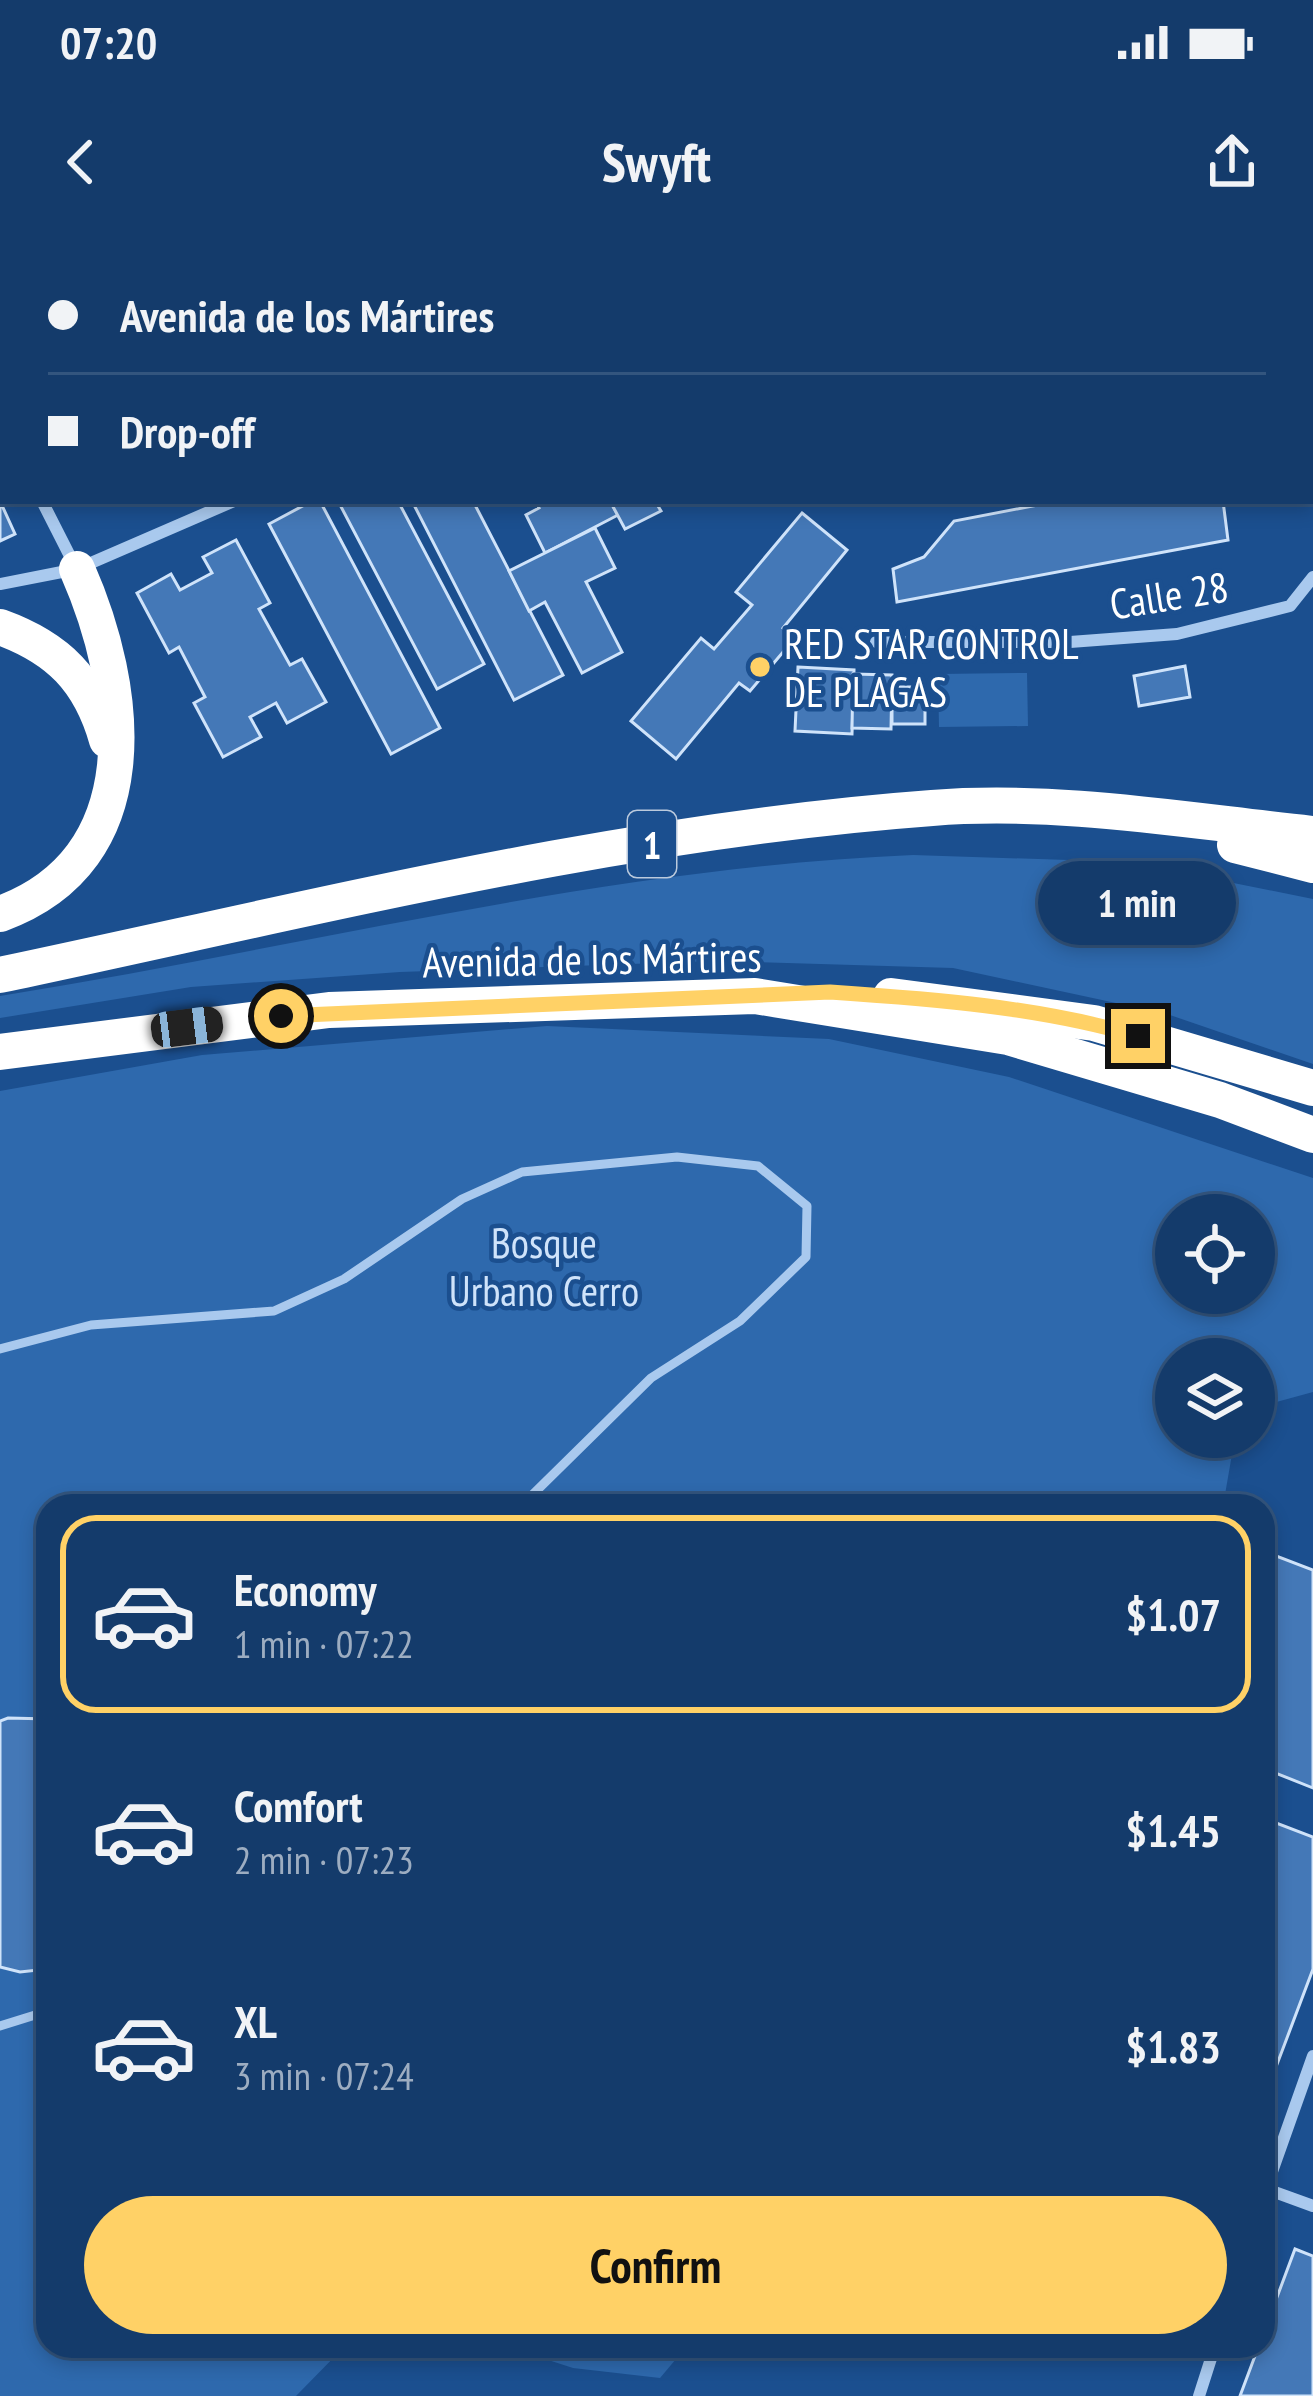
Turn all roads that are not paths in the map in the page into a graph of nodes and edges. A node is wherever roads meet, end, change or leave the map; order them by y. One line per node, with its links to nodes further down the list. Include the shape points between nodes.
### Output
1 (44, 504): 3 (street)
2 (227, 504): 3 (street)
3 (77, 569): 5 (street); 8 (highway, via 115,688)
4 (1313, 577): 7 (street, Calle 28, via 1290,606 1177,634)
5 (0, 584)
6 (0, 627): 8 (highway, via 75,672 98,710)
7 (876, 643)
8 (112, 775): 12 (highway, via 100,827 74,869 40,897)
9 (1073, 810): 10 (highway, Avenida de los Mártires / 1); 11 (highway); 13 (highway, Avenida de los Mártires / 1, via 935,807 576,855)
10 (1313, 834)
11 (1313, 865)
12 (0, 914)
13 (0, 975)
14 (755, 996): 15 (highway, Avenida de los Mártires, via 328,1010); 16 (highway, via 920,998 1094,1023); 17 (highway, Avenida de los Mártires, via 1008,1037)
15 (0, 1052)
16 (1313, 1088)
17 (1313, 1135)
18 (0, 1349): 19 (lane, via 91,1325 274,1311 344,1279 463,1199 523,1172 677,1157 758,1166 807,1206 806,1257 740,1321 651,1378)
19 (533, 1494)
20 (36, 2015): 21 (lane)
21 (0, 2026)
22 (1313, 2056): 23 (street)
23 (1275, 2162)
24 (1275, 2196): 25 (street)
25 (1313, 2206)
26 (1211, 2358): 27 (street)
27 (1198, 2396)

